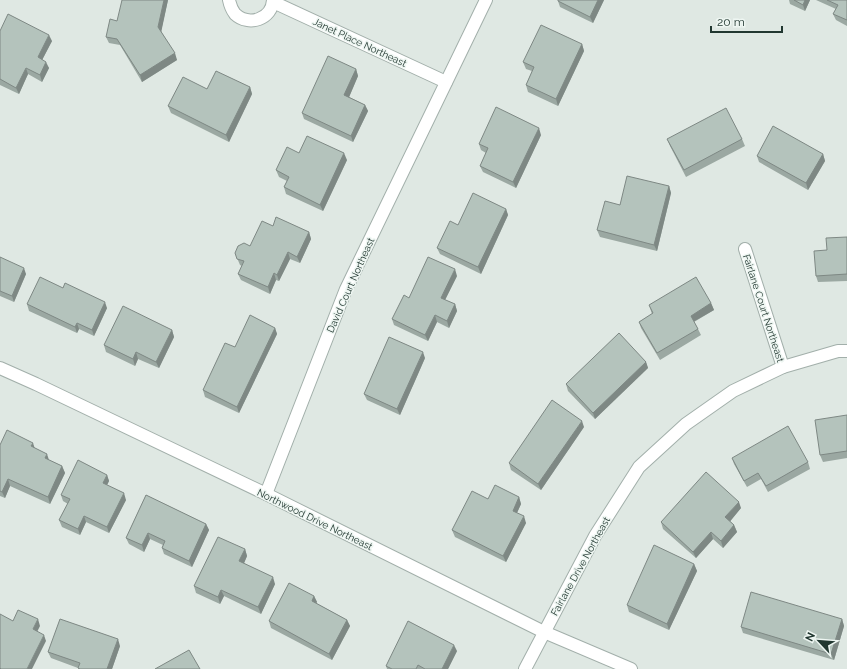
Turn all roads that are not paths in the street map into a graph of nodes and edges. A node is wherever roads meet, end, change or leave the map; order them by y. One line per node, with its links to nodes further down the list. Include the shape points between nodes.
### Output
1 (229, 0): 3 (street, Janet Place Northeast, via 234,13 247,20 261,19 267,15)
2 (486, 0): 4 (street, David Court Northeast)
3 (273, 1): 4 (street, Janet Place Northeast)
4 (446, 82): 9 (street, David Court Northeast, via 346,289)
5 (745, 249): 8 (street, Fairlane Court Northeast)
6 (847, 351): 8 (street, Fairlane Drive Northeast, via 838,351)
7 (0, 368): 9 (street, Northwood Drive Northeast)
8 (783, 368): 10 (street, Fairlane Drive Northeast, via 733,391 686,424 639,467 595,536)
9 (266, 494): 10 (street, Northwood Drive Northeast)
10 (544, 632): 11 (street, Fairlane Drive Northeast); 12 (street, Northwood Drive Northeast)
11 (525, 669)
12 (631, 669)

